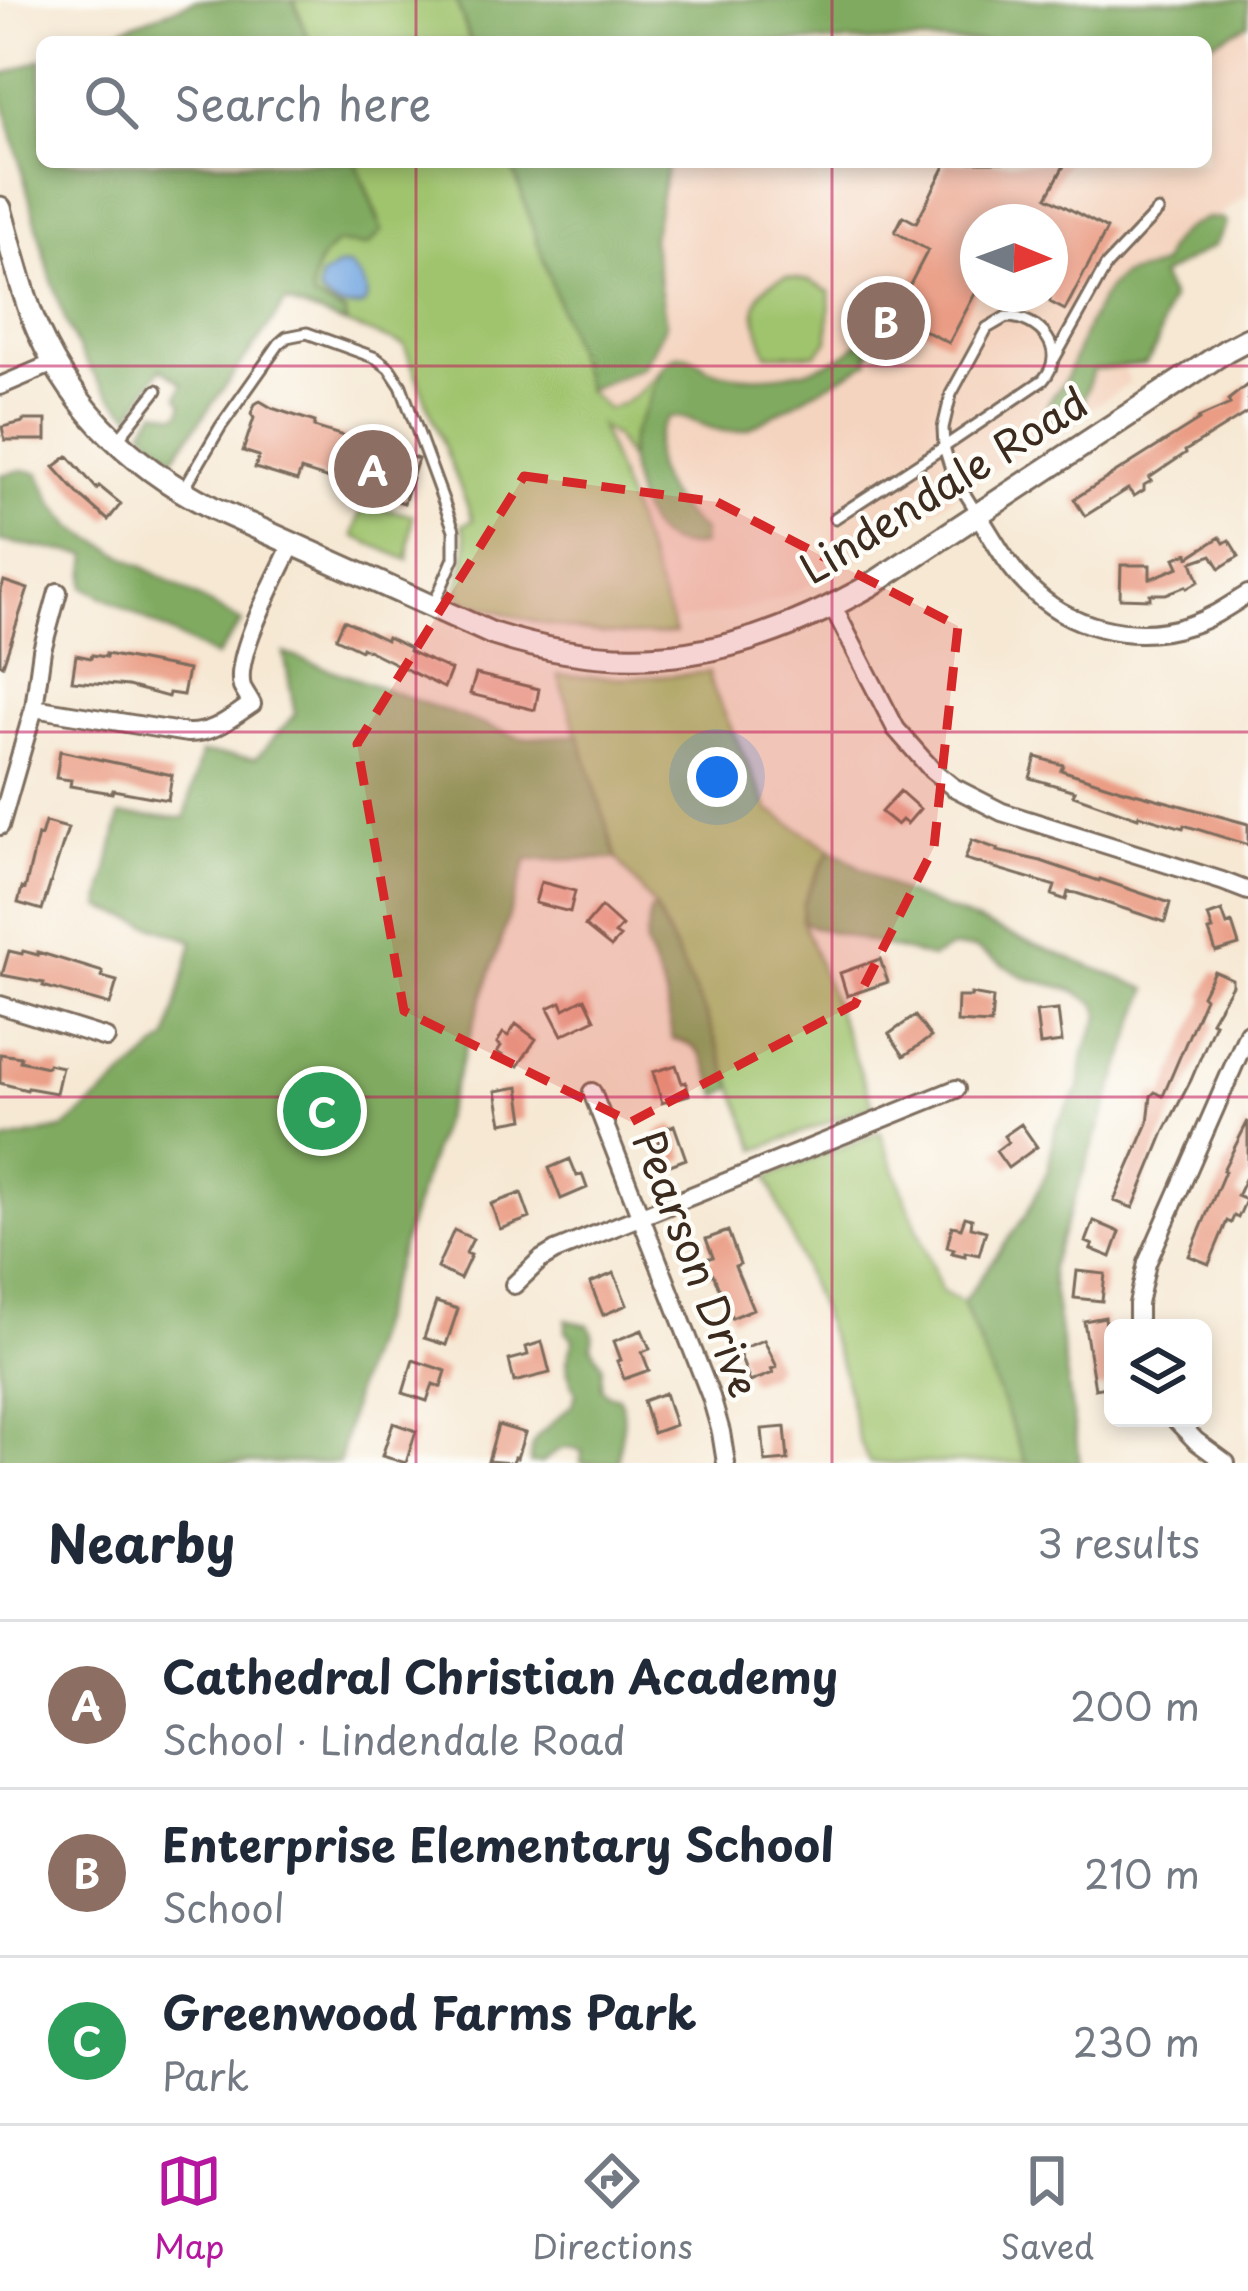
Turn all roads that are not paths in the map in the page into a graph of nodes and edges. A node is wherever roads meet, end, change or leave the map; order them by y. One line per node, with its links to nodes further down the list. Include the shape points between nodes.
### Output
1 (0, 208): 5 (street, Lindendale Road)
2 (1158, 211): 4 (lane, via 1106,266)
3 (1248, 339): 11 (street, Lindendale Road)
4 (1054, 359): 9 (lane, via 1048,377); 9 (lane, via 1032,322 1006,317 987,328 951,394)
5 (54, 363): 6 (street); 8 (street, Lindendale Road)
6 (0, 386)
7 (157, 390): 8 (lane)
8 (116, 442): 10 (street, Lindendale Road)
9 (944, 447): 11 (lane); 12 (lane)
10 (182, 492): 13 (street, Lindendale Road); 16 (lane, via 286,337 307,334 376,358 401,386 454,530 454,558)
11 (977, 515): 15 (street, via 1029,588 1092,626 1169,631); 17 (street, Lindendale Road)
12 (836, 518)
13 (292, 544): 16 (street, Lindendale Road); 18 (street, via 242,661 252,704 216,729 187,733)
14 (58, 592): 18 (street)
15 (1248, 594)
16 (433, 607): 17 (street, Lindendale Road, via 526,644 638,658 759,639)
17 (832, 607): 20 (street, via 896,729 953,787 1003,812)
18 (34, 708): 19 (street)
19 (0, 826)
20 (1248, 892)
21 (0, 1005): 23 (street)
22 (1248, 1033): 28 (street, via 1147,1263)
23 (106, 1038)
24 (956, 1089): 26 (street)
25 (592, 1092): 26 (street, Pearson Drive)
26 (642, 1215): 27 (street, via 555,1250); 30 (street, Pearson Drive, via 712,1397)
27 (514, 1285)
28 (1138, 1319)
29 (1183, 1427): 31 (street)
30 (725, 1463)
31 (1226, 1463)

